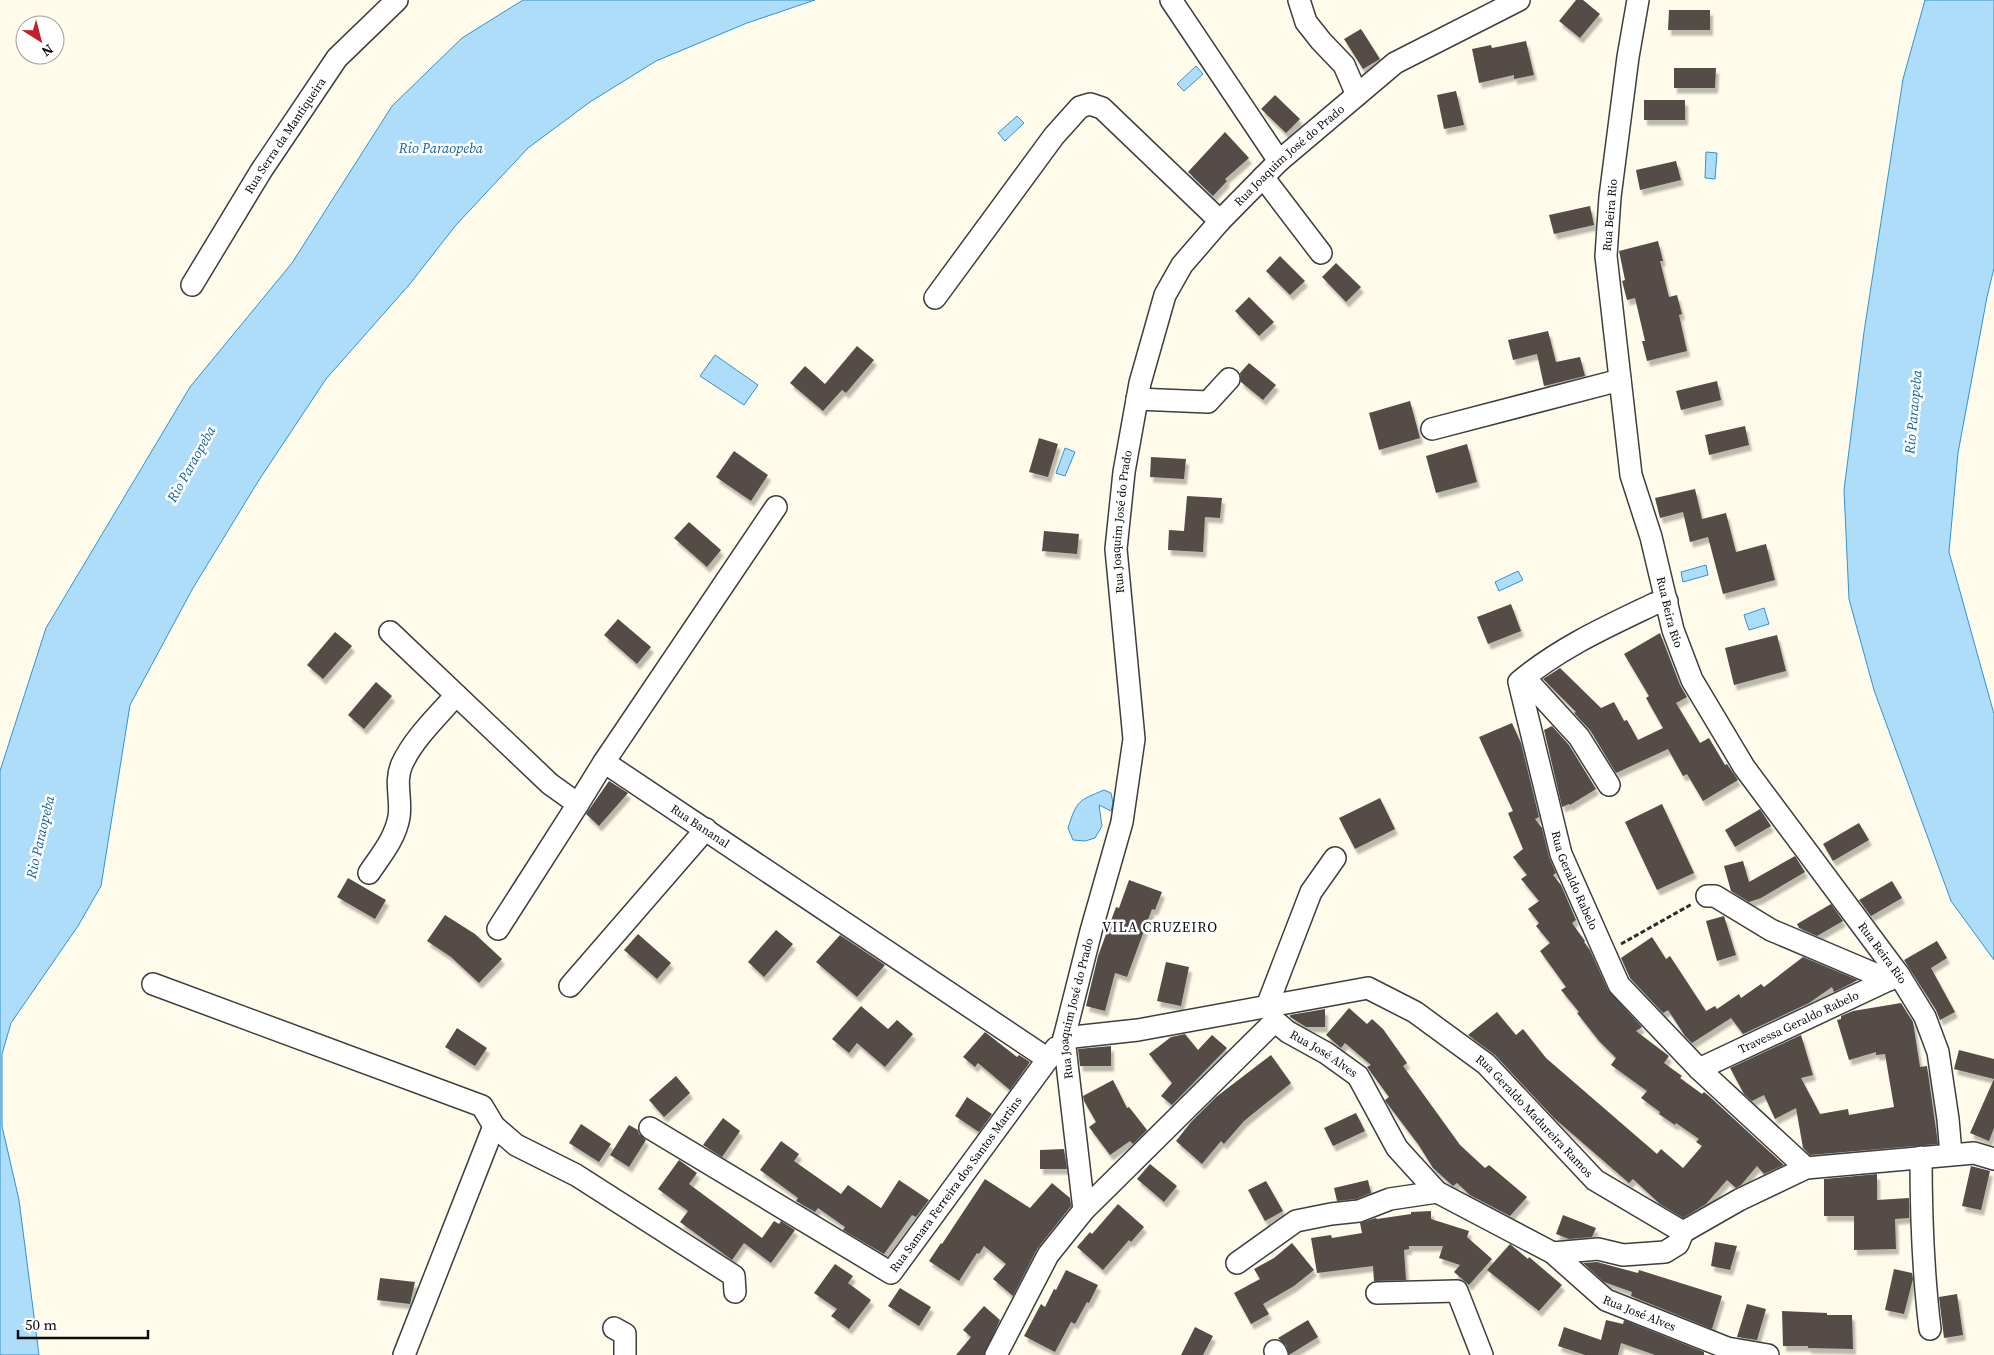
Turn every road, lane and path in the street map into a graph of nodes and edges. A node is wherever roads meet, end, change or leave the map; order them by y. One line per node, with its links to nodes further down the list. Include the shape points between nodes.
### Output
1 (397, 0): 12 (street, Rua Serra da Mantiqueira, via 337,58 261,171)
2 (1171, 0): 8 (street)
3 (1299, 0): 7 (street, via 1306,22 1344,65)
4 (1519, 0): 6 (street, Rua Joaquim José do Prado)
5 (1638, 0): 15 (street, Rua Beira Rio, via 1611,188 1606,256)
6 (1496, 5): 7 (street, Rua Joaquim José do Prado, via 1395,62)
7 (1358, 95): 8 (street, Rua Joaquim José do Prado)
8 (1279, 161): 9 (street, Rua Joaquim José do Prado)
9 (1263, 177): 10 (street, Rua Joaquim José do Prado); 11 (street)
10 (1220, 220): 13 (street, via 1102,108 1090,104 1080,107 1054,136); 16 (street, Rua Joaquim José do Prado, via 1182,265 1165,295)
11 (1321, 253)
12 (192, 285)
13 (935, 298)
14 (1229, 379): 16 (street, via 1208,402)
15 (1620, 380): 17 (street); 19 (street, Rua Beira Rio, via 1631,475)
16 (1137, 399): 36 (street, Rua Joaquim José do Prado, via 1124,472 1116,549 1134,739 1122,822)
17 (1432, 429)
18 (776, 507): 23 (street)
19 (1667, 601): 21 (street, via 1654,604 1584,639 1539,665); 32 (street, Rua Beira Rio, via 1673,630 1692,680 1744,767)
20 (390, 632): 22 (street)
21 (1525, 678): 24 (street, via 1579,737); 31 (street, Rua Geraldo Rabelo, via 1519,682 1561,854)
22 (456, 695): 25 (street, via 550,784); 28 (street, via 414,743 401,765 397,787 399,815 393,839)
23 (604, 762): 25 (street); 26 (street, Rua Bananal)
24 (1609, 785)
25 (578, 804): 30 (street)
26 (706, 830): 34 (street); 37 (street, Rua Bananal)
27 (1335, 858): 35 (street, via 1312,892)
28 (368, 873)
29 (1707, 896): 31 (path); 32 (street, via 1715,896 1771,930)
30 (498, 929)
31 (1605, 953): 38 (street, Rua Geraldo Rabelo, via 1619,985)
32 (1894, 978): 38 (street, Travessa Geraldo Rabelo); 41 (street, Rua Beira Rio, via 1925,1017 1938,1052)
33 (153, 984): 39 (street, via 482,1106)
34 (570, 986)
35 (1275, 1010): 36 (street, Rua Geraldo Madureira Ramos); 45 (street, Rua José Alves, via 1288,1032 1358,1076 1397,1148); 46 (street, Rua José Alves); 47 (street, Rua Geraldo Madureira Ramos, via 1368,988 1415,1012 1486,1064 1595,1180)
36 (1064, 1038): 37 (street, Rua Samara Ferreira dos Santos Martins); 46 (street, Rua Joaquim José do Prado)
37 (1048, 1060): 40 (street, Rua Samara Ferreira dos Santos Martins, via 891,1273)
38 (1699, 1069): 44 (street, Rua Geraldo Rabelo)
39 (494, 1126): 50 (street, via 516,1145 576,1175 734,1276); 54 (street)
40 (650, 1128)
41 (1951, 1154): 42 (street); 43 (street, via 1974,1153)
42 (1921, 1157): 44 (street); 53 (street)
43 (1994, 1159)
44 (1806, 1168): 47 (street, via 1739,1200)
45 (1437, 1192): 48 (street, Rua José Alves); 49 (street, via 1390,1199 1359,1211 1296,1221)
46 (1084, 1210): 56 (street, Rua José Alves, via 1048,1256)
47 (1683, 1232): 48 (street, via 1678,1244 1665,1252 1623,1255 1598,1249)
48 (1553, 1253): 58 (street, Rua José Alves, via 1606,1300 1727,1348)
49 (1237, 1263)
50 (735, 1292)
51 (1377, 1293): 57 (street, via 1457,1291)
52 (614, 1328): 55 (street, via 625,1334)
53 (1930, 1329)
54 (404, 1355)
55 (626, 1355)
56 (996, 1355)
57 (1482, 1355)
58 (1768, 1355)

